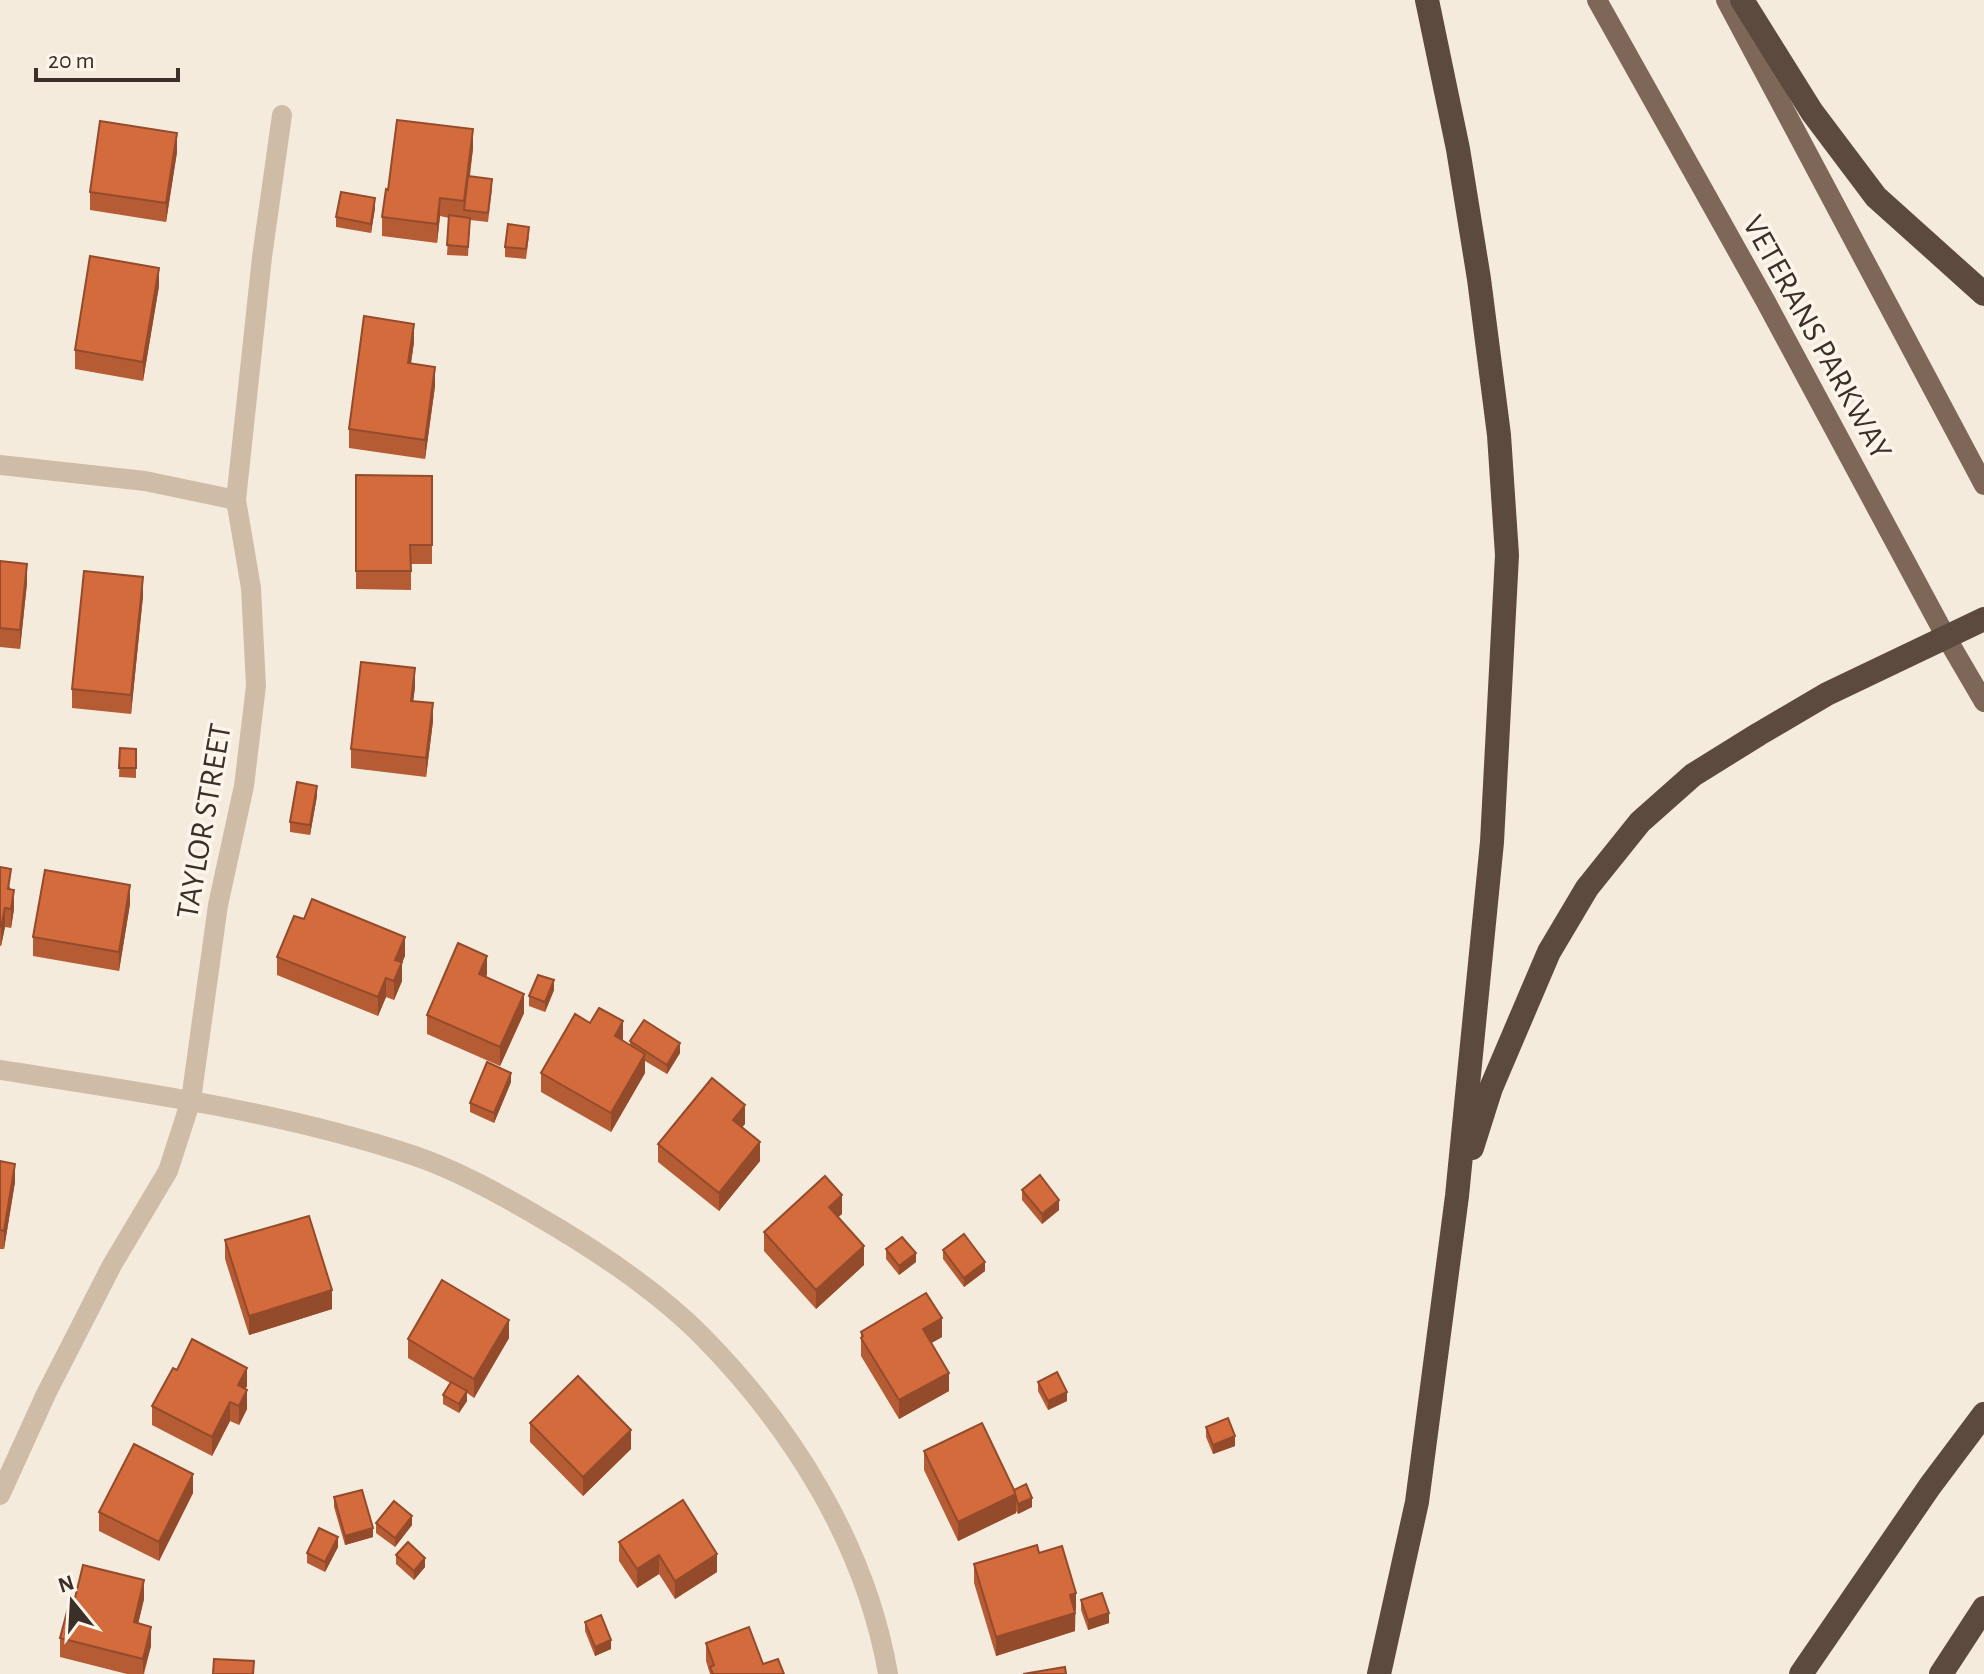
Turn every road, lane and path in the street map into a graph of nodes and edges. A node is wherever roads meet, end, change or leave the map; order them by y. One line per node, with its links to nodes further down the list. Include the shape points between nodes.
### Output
1 (1427, 0): 15 (highway, via 1479,279 1499,435 1507,555 1492,842)
2 (1597, 0): 11 (main road, VETERANS PARKWAY)
3 (1726, 0): 8 (main road)
4 (1742, 0): 6 (highway, via 1812,112 1876,197)
5 (282, 115): 9 (street, TAYLOR STREET)
6 (1984, 294)
7 (0, 465): 9 (street, via 145,481)
8 (1984, 485)
9 (236, 500): 14 (street, TAYLOR STREET, via 251,588 256,686)
10 (1984, 619): 11 (highway)
11 (1946, 637): 12 (main road, VETERANS PARKWAY); 15 (highway, via 1827,694 1759,734 1693,775 1640,822 1587,888 1549,952 1491,1088)
12 (1984, 702)
13 (0, 1070): 14 (street)
14 (191, 1100): 17 (street, TAYLOR STREET, via 168,1171 112,1265); 19 (street, via 308,1124 417,1157 492,1190 566,1232 639,1283 700,1334 766,1409 812,1475 855,1558)
15 (1457, 1196): 20 (highway, via 1417,1502)
16 (1984, 1414): 21 (highway)
17 (0, 1495)
18 (1984, 1608): 22 (highway)
19 (888, 1674)
20 (1379, 1674)
21 (1801, 1674)
22 (1941, 1674)

